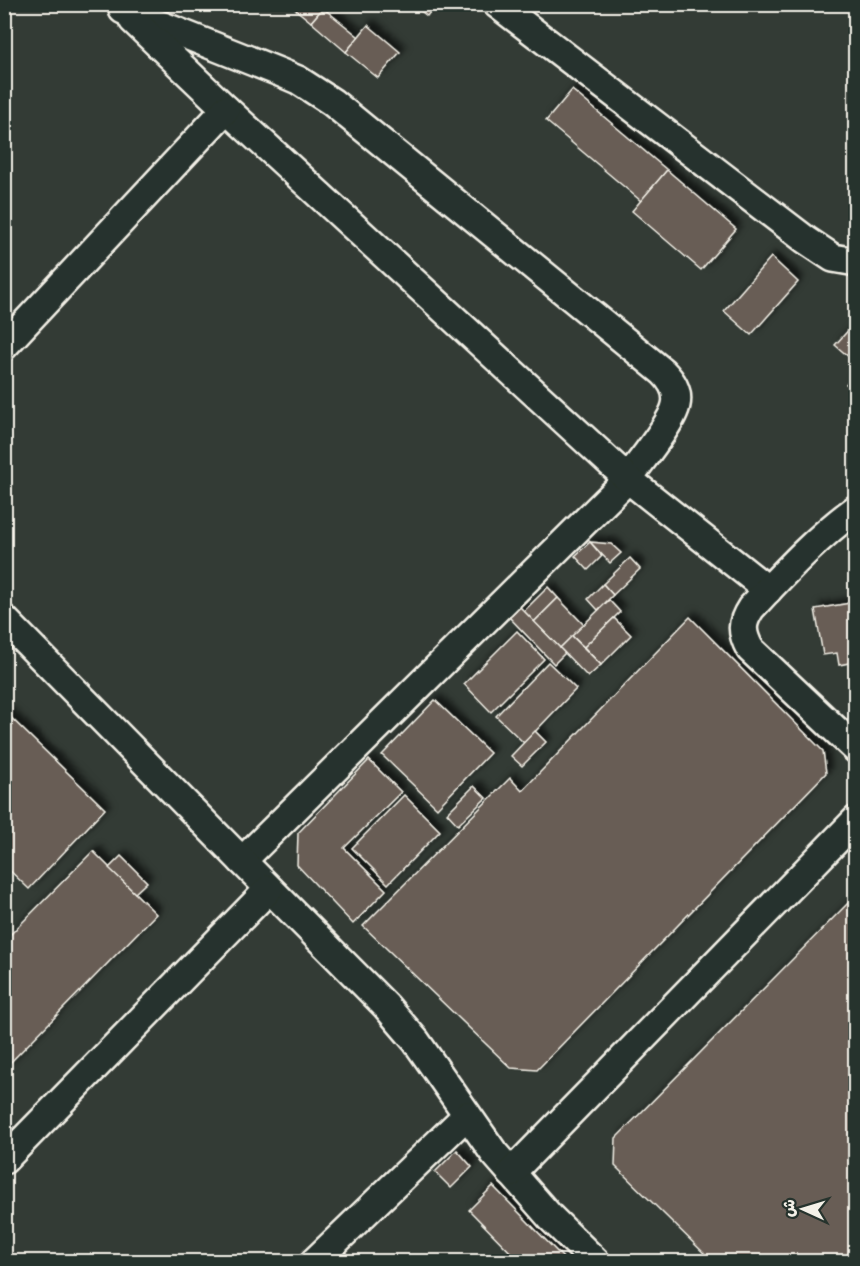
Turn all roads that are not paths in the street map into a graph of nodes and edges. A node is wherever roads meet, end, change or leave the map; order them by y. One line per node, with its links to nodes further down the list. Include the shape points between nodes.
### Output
1 (497, 4): 4 (lane, via 806,240 833,258)
2 (120, 7): 3 (lane); 6 (lane, via 279,72 332,102 670,379 676,395 674,413)
3 (226, 109): 5 (lane); 6 (lane)
4 (855, 262)
5 (4, 346)
6 (628, 479): 8 (lane); 12 (lane)
7 (855, 509): 8 (lane, via 813,543)
8 (768, 590): 10 (lane, via 745,617 743,628 750,649)
9 (4, 620): 12 (lane)
10 (855, 749)
11 (855, 820): 16 (lane)
12 (242, 861): 13 (lane)
13 (269, 888): 14 (lane, via 386,1006 443,1077); 15 (lane)
14 (467, 1115): 16 (lane); 17 (lane)
15 (4, 1160)
16 (511, 1173): 18 (lane)
17 (314, 1262)
18 (596, 1262)

